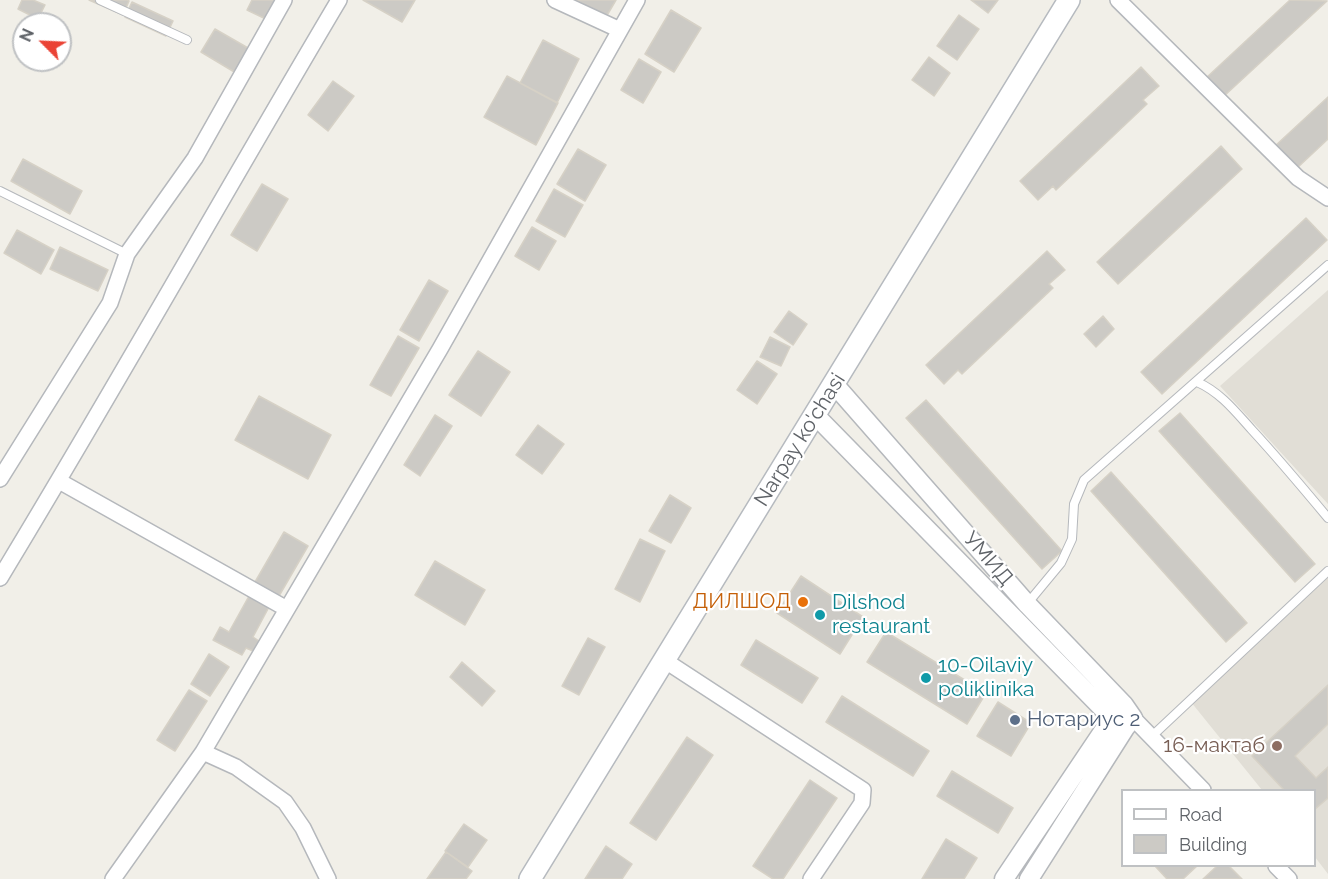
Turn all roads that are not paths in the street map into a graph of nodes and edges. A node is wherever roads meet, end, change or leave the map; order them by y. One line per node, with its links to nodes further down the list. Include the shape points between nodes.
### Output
1 (100, 0): 9 (lane)
2 (284, 0): 12 (street, via 195,158)
3 (339, 0): 18 (street)
4 (555, 0): 8 (street)
5 (637, 0): 8 (street)
6 (1069, 0): 15 (main road, Narpay ko'chasi)
7 (1118, 0): 11 (street, via 1298,178)
8 (620, 30): 23 (street, via 440,349)
9 (187, 40)
10 (0, 191): 12 (lane)
11 (1328, 198)
12 (127, 254): 17 (street, via 110,303)
13 (1328, 265): 14 (lane)
14 (1197, 382): 19 (lane, via 1223,398); 22 (lane, via 1084,480 1074,504 1072,539 1061,563)
15 (834, 384): 16 (main road, Narpay ko'chasi); 22 (street, УМИД)
16 (815, 415): 24 (main road, Narpay ko'chasi); 25 (street, УМИД)
17 (0, 478)
18 (59, 481): 21 (street); 23 (street)
19 (1328, 518)
20 (1328, 571): 25 (lane)
21 (0, 578)
22 (1027, 604): 25 (street, УМИД)
23 (287, 609): 26 (street)
24 (664, 660): 32 (main road, Narpay ko'chasi); 33 (street, via 863,790 862,803)
25 (1132, 723): 27 (street, УМИД); 29 (street); 34 (street)
26 (203, 753): 30 (street); 31 (street, via 236,767 285,802 303,828)
27 (1202, 789)
28 (1277, 867): 35 (street)
29 (1033, 878)
30 (114, 879)
31 (328, 879)
32 (530, 879)
33 (811, 879)
34 (1004, 879)
35 (1289, 879)

